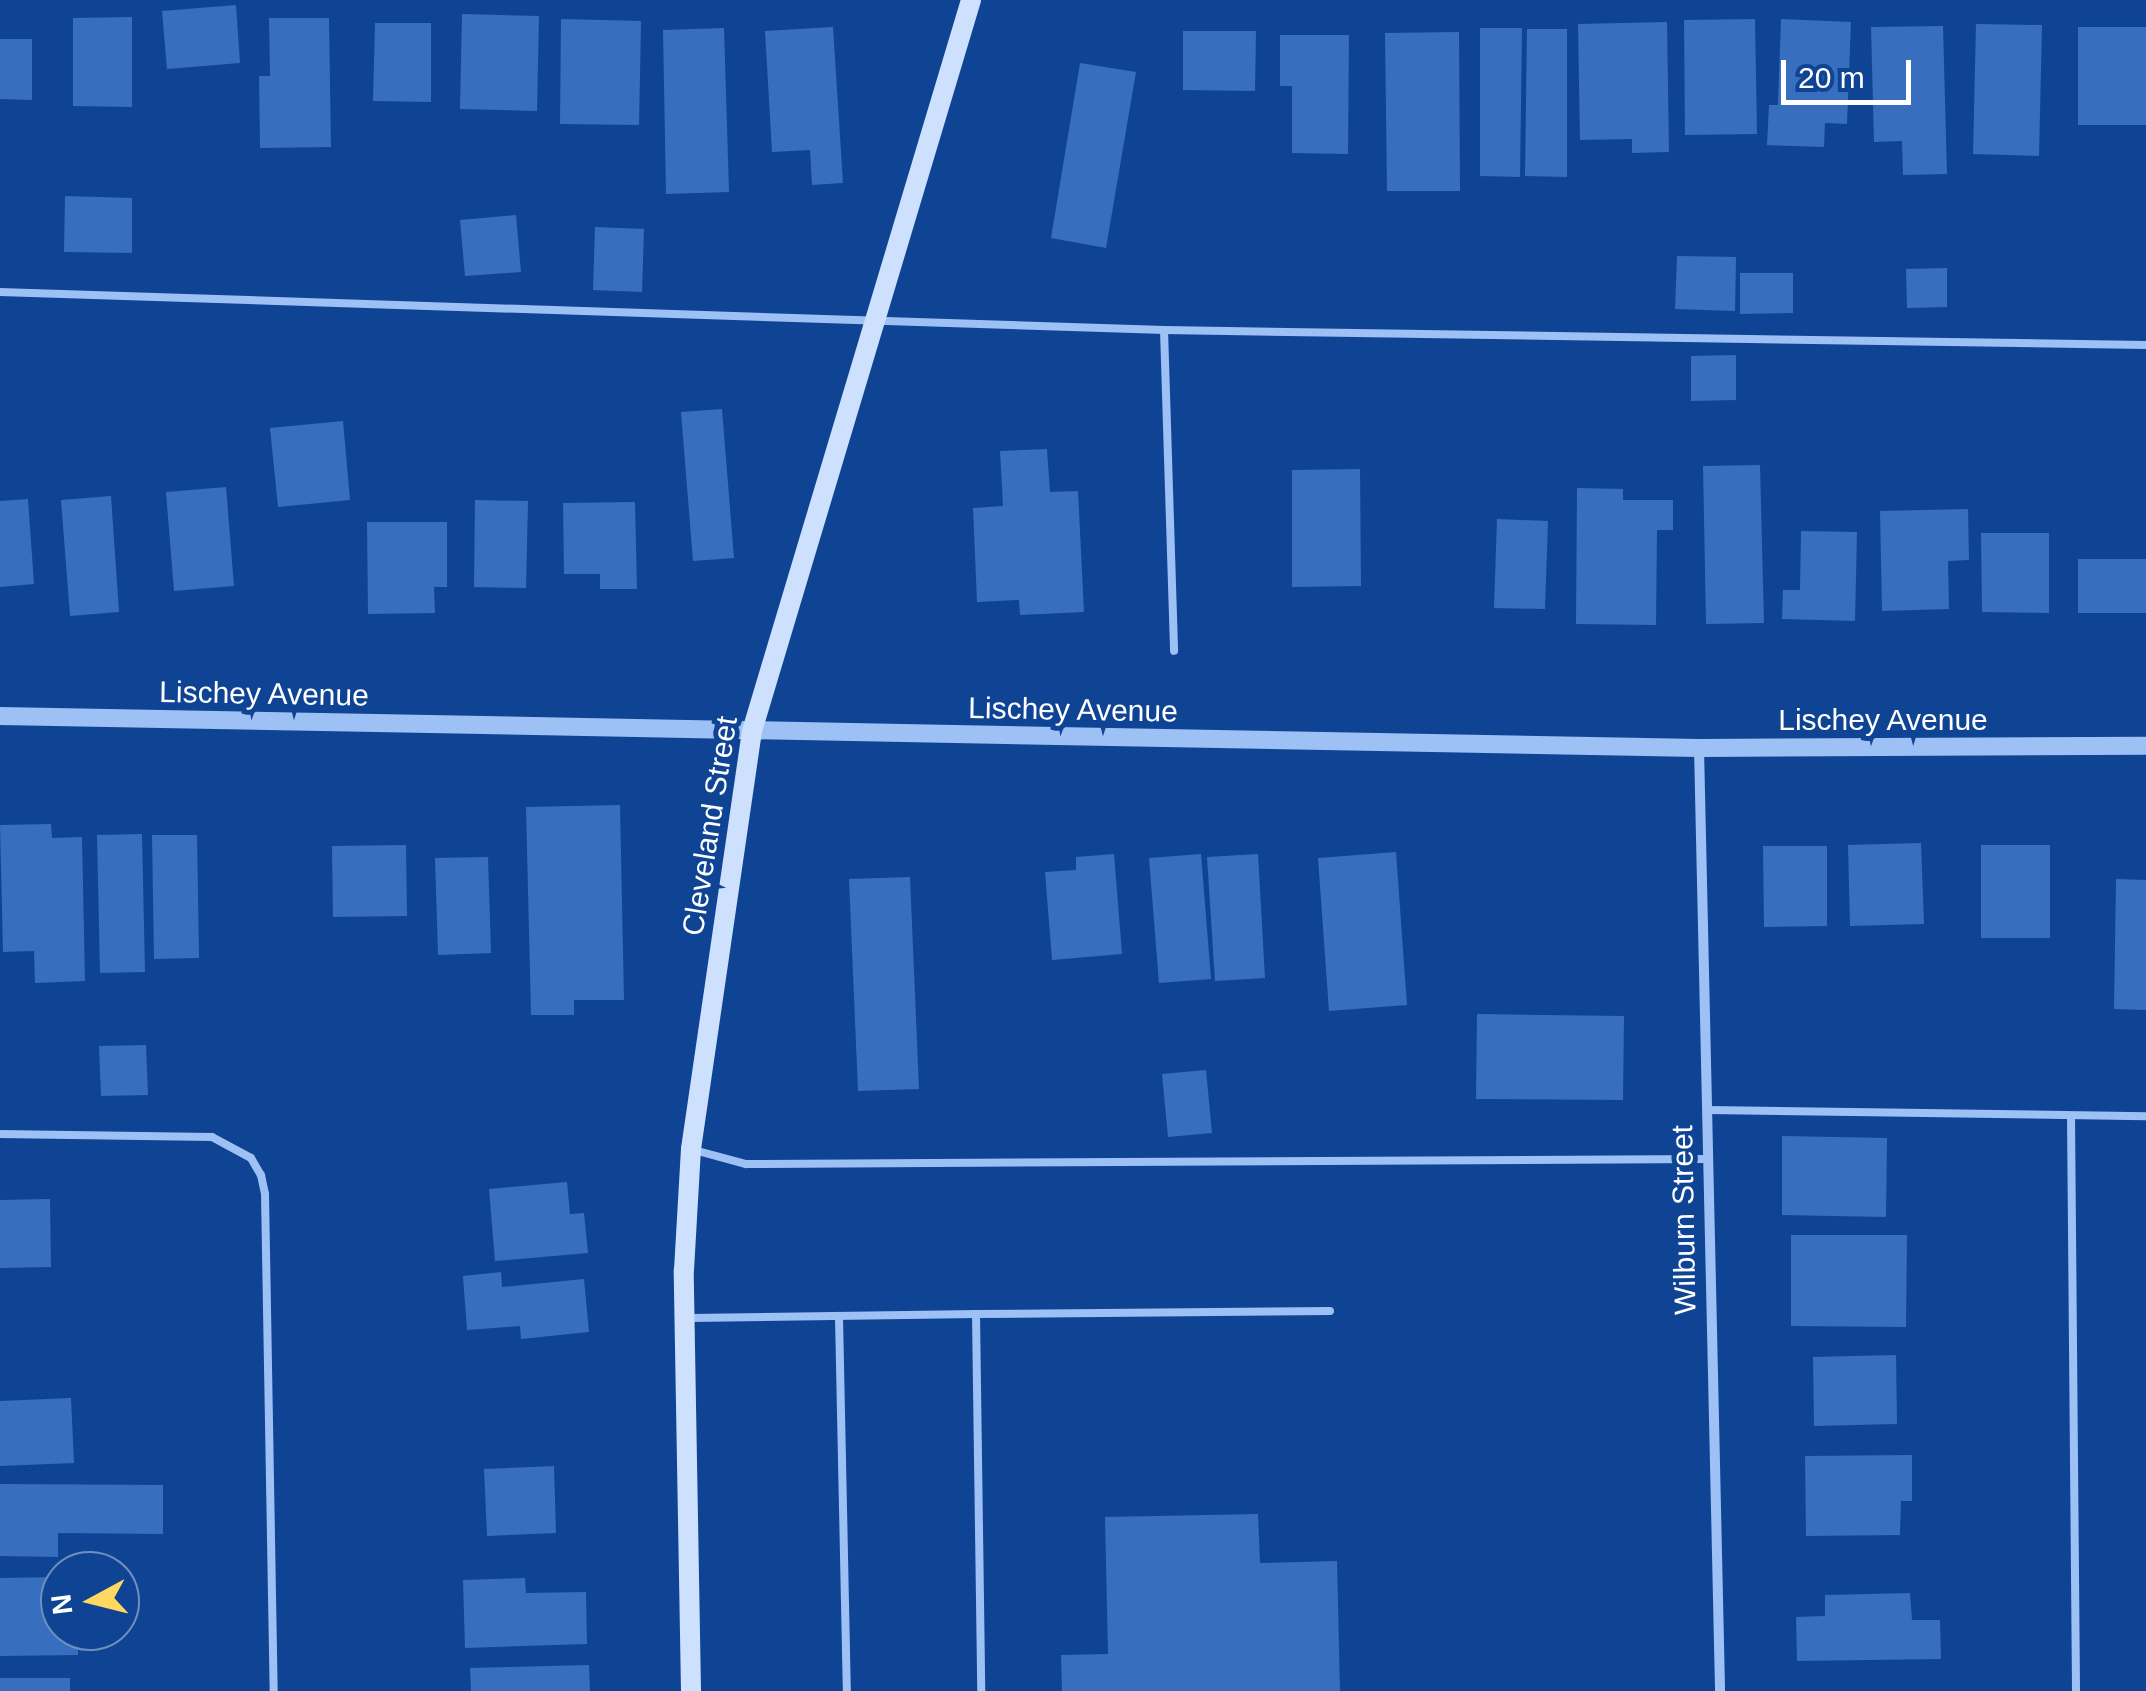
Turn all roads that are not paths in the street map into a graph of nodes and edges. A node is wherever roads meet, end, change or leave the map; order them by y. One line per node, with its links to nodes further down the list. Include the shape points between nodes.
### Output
1 (972, 0): 3 (main road, Cleveland Street)
2 (0, 292): 3 (lane)
3 (872, 323): 4 (lane); 8 (main road, Cleveland Street)
4 (1164, 330): 5 (lane); 6 (lane)
5 (2146, 345)
6 (1174, 651)
7 (0, 716): 8 (street, Lischey Avenue)
8 (752, 731): 10 (street, Lischey Avenue); 15 (main road, Cleveland Street)
9 (2146, 746): 10 (street, Lischey Avenue)
10 (1699, 748): 11 (street, Wilburn Street)
11 (1707, 1110): 12 (lane); 16 (street, Wilburn Street)
12 (2070, 1116): 13 (lane); 26 (lane)
13 (2146, 1116)
14 (0, 1134): 21 (lane, via 212,1137 251,1158 261,1176)
15 (692, 1149): 16 (lane, via 746,1164); 20 (main road, Cleveland Street)
16 (1708, 1159): 25 (street, Wilburn Street)
17 (1330, 1312): 18 (lane)
18 (976, 1314): 19 (lane); 24 (lane)
19 (839, 1317): 20 (lane); 23 (lane)
20 (684, 1318): 22 (main road, Cleveland Street)
21 (274, 1691)
22 (691, 1691)
23 (847, 1691)
24 (981, 1691)
25 (1720, 1691)
26 (2076, 1691)

